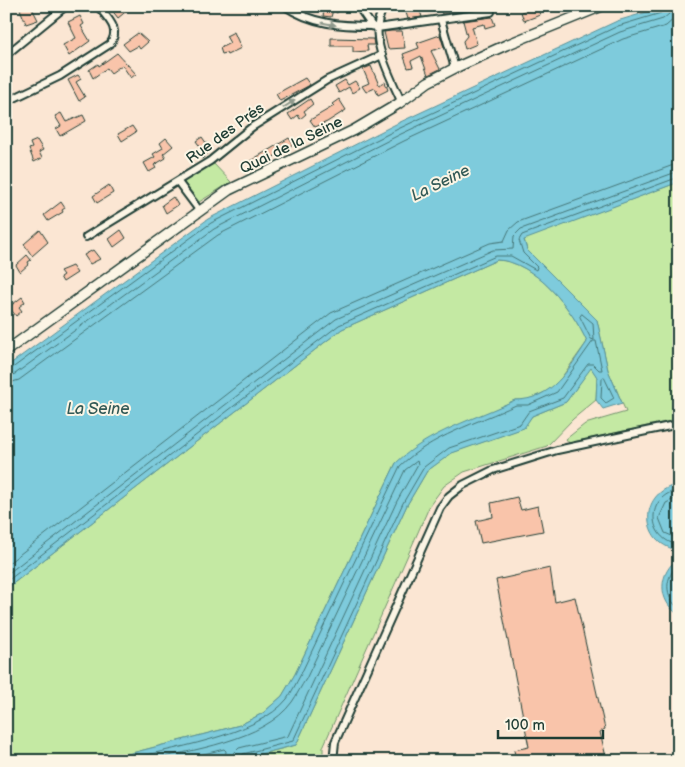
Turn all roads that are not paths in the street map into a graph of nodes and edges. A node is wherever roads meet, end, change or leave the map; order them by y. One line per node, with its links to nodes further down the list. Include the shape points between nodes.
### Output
1 (66, 6): 10 (street)
2 (98, 6): 14 (street, via 116,30 110,44 60,76)
3 (285, 6): 9 (street, one-way to 9, via 295,13 333,25)
4 (358, 6): 9 (street)
5 (385, 6): 9 (street)
6 (602, 6): 12 (street, Quai de la Seine)
7 (490, 12): 8 (street)
8 (441, 20): 9 (street); 12 (street)
9 (375, 27): 11 (street)
10 (6, 55)
11 (382, 55): 13 (street); 15 (street, Rue des Prés, one-way to 11, via 252,128 327,80)
12 (455, 68): 13 (street, Quai de la Seine)
13 (401, 101): 16 (street, Quai de la Seine, via 354,130 230,190)
14 (6, 102)
15 (178, 182): 16 (street); 17 (street, Rue des Prés)
16 (200, 210): 18 (street, Quai de la Seine)
17 (86, 237)
18 (10, 349)
19 (679, 424): 20 (street, via 528,458 475,478 449,496 440,508 335,742)
20 (333, 761)

